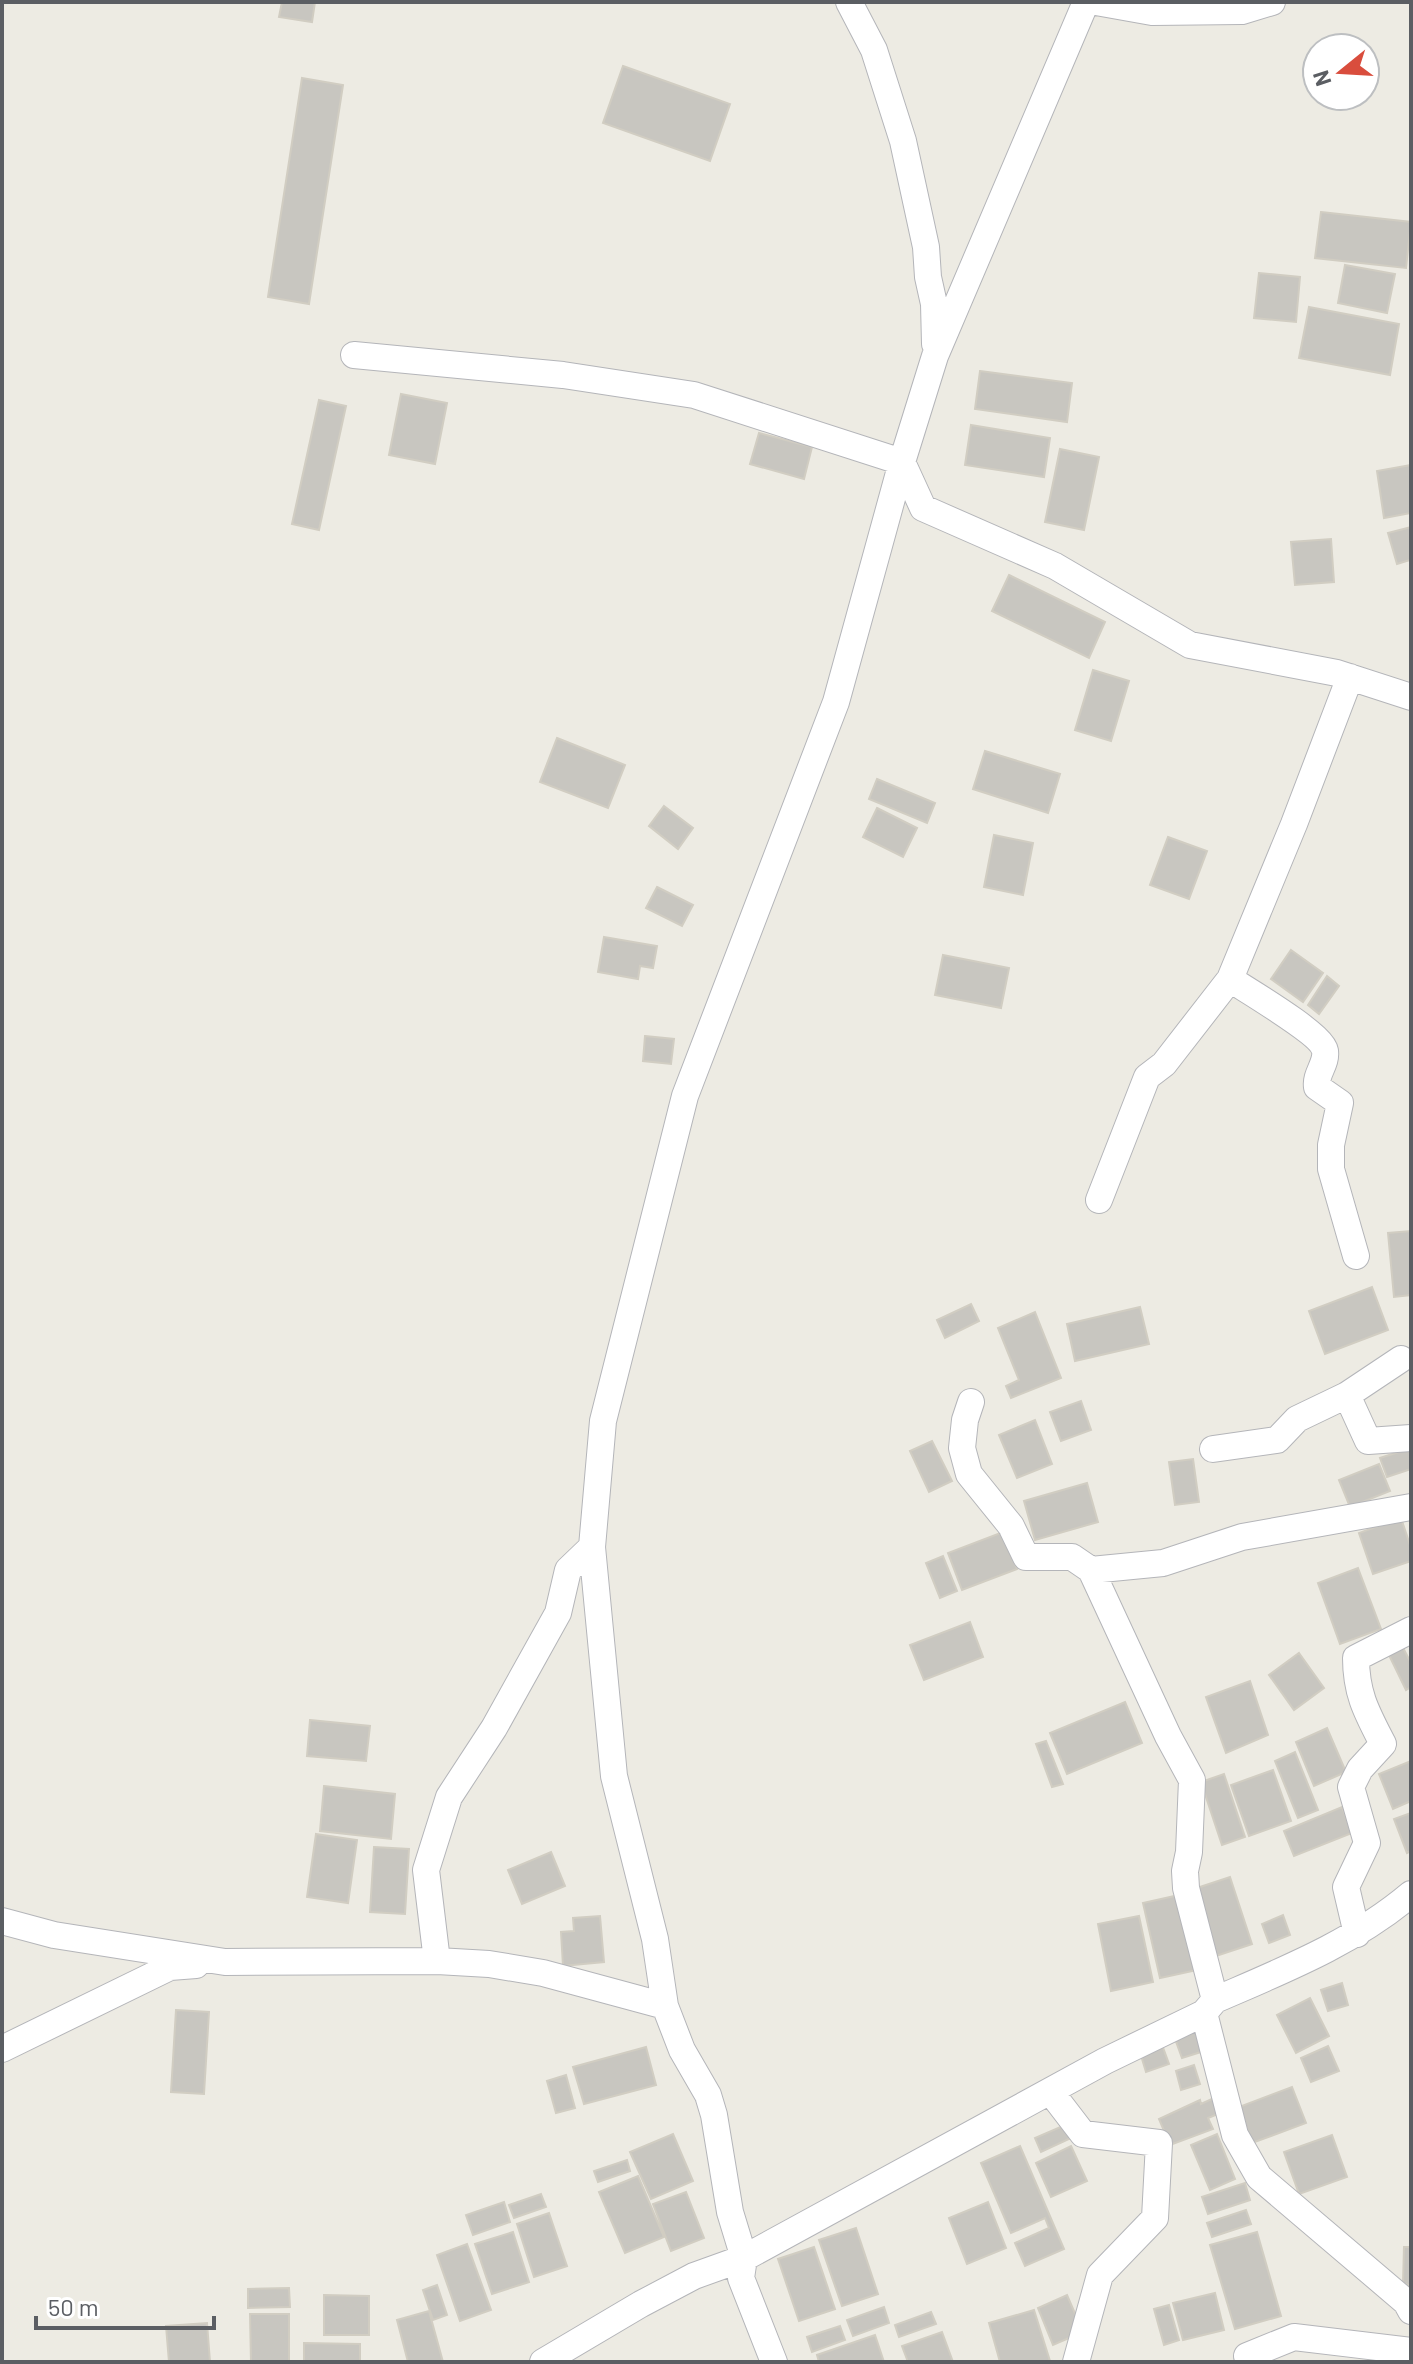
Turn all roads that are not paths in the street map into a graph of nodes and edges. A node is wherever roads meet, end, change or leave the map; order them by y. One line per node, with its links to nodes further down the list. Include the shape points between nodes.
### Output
1 (849, 2): 6 (street, via 874,50 903,141 926,247)
2 (1086, 2): 6 (street)
3 (1096, 2): 4 (street, via 1152,12 1242,11)
4 (1272, 2)
5 (354, 355): 7 (street, via 563,375 694,395)
6 (935, 356): 7 (street)
7 (902, 462): 8 (street, via 923,508 1055,566 1190,645); 19 (street, via 836,702 685,1096 603,1421)
8 (1350, 677): 9 (street); 10 (street)
9 (1411, 697)
10 (1230, 979): 11 (street, via 1164,1064 1147,1077); 12 (street, via 1304,1028 1325,1049 1317,1087 1340,1103 1331,1169)
11 (1099, 1200)
12 (1356, 1256)
13 (1401, 1359): 14 (street)
14 (1347, 1395): 16 (street, via 1368,1441); 17 (street, via 1297,1419 1277,1440)
15 (971, 1402): 20 (street, via 962,1448 969,1474 1011,1526 1026,1557 1072,1557)
16 (1411, 1438)
17 (1213, 1449)
18 (1411, 1507): 20 (street, via 1242,1537 1163,1563)
19 (592, 1547): 25 (street, via 568,1570 558,1613 449,1797 426,1870); 27 (street, via 614,1776 655,1939)
20 (1091, 1570): 28 (street, via 1192,1780 1185,1880)
21 (1411, 1630): 24 (street, via 1356,1658 1363,1705 1383,1744 1351,1787 1367,1843 1346,1887)
22 (1411, 1894): 24 (street)
23 (2, 1921): 26 (street, via 54,1935)
24 (1357, 1934): 28 (street)
25 (437, 1961): 26 (street); 27 (street, via 543,1973)
26 (225, 1962): 29 (street, via 170,1967)
27 (665, 2006): 31 (street, via 714,2115)
28 (1210, 2006): 30 (street); 32 (street, via 1235,2135 1259,2177)
29 (2, 2049)
30 (1050, 2091): 31 (street); 37 (street, via 1083,2134 1159,2143 1155,2218 1100,2275)
31 (743, 2268): 35 (street, via 694,2276); 36 (street)
32 (1411, 2311)
33 (1411, 2351): 34 (street, via 1294,2337)
34 (1247, 2360)
35 (543, 2362)
36 (774, 2362)
37 (1076, 2362)

